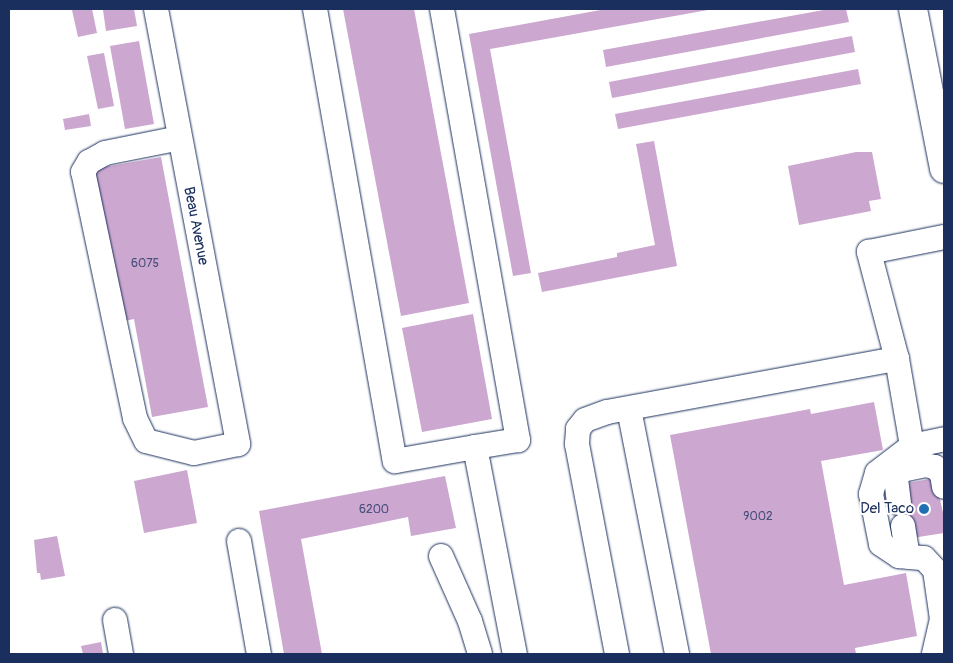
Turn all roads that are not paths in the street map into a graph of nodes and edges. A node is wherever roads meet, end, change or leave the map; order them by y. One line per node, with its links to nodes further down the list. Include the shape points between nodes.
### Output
1 (156, 9): 5 (lane, Beau Avenue)
2 (315, 9): 12 (lane, via 396,461)
3 (442, 9): 12 (lane, via 518,440)
4 (913, 9): 6 (main road)
5 (180, 138): 5 (lane, Beau Avenue, via 238,444 194,453 146,441 135,418 83,172 89,162 106,153)
6 (944, 161)
7 (944, 237): 8 (lane, via 869,252)
8 (897, 359): 9 (lane); 11 (lane)
9 (629, 409): 24 (lane, via 585,420 578,429 577,444); 25 (lane)
10 (944, 439): 11 (lane)
11 (912, 446): 18 (lane, via 877,473 871,494 881,544 899,556)
12 (475, 448): 23 (lane)
13 (944, 487): 14 (lane, via 942,474 935,467 925,465 902,470 896,477)
14 (899, 503)
15 (903, 526): 18 (lane)
16 (239, 541): 21 (lane)
17 (441, 556): 22 (lane, via 470,621)
18 (925, 556): 26 (lane, via 935,570 942,610)
19 (114, 620): 20 (lane)
20 (121, 654)
21 (260, 654)
22 (480, 654)
23 (515, 654)
24 (617, 654)
25 (677, 654)
26 (934, 654)

